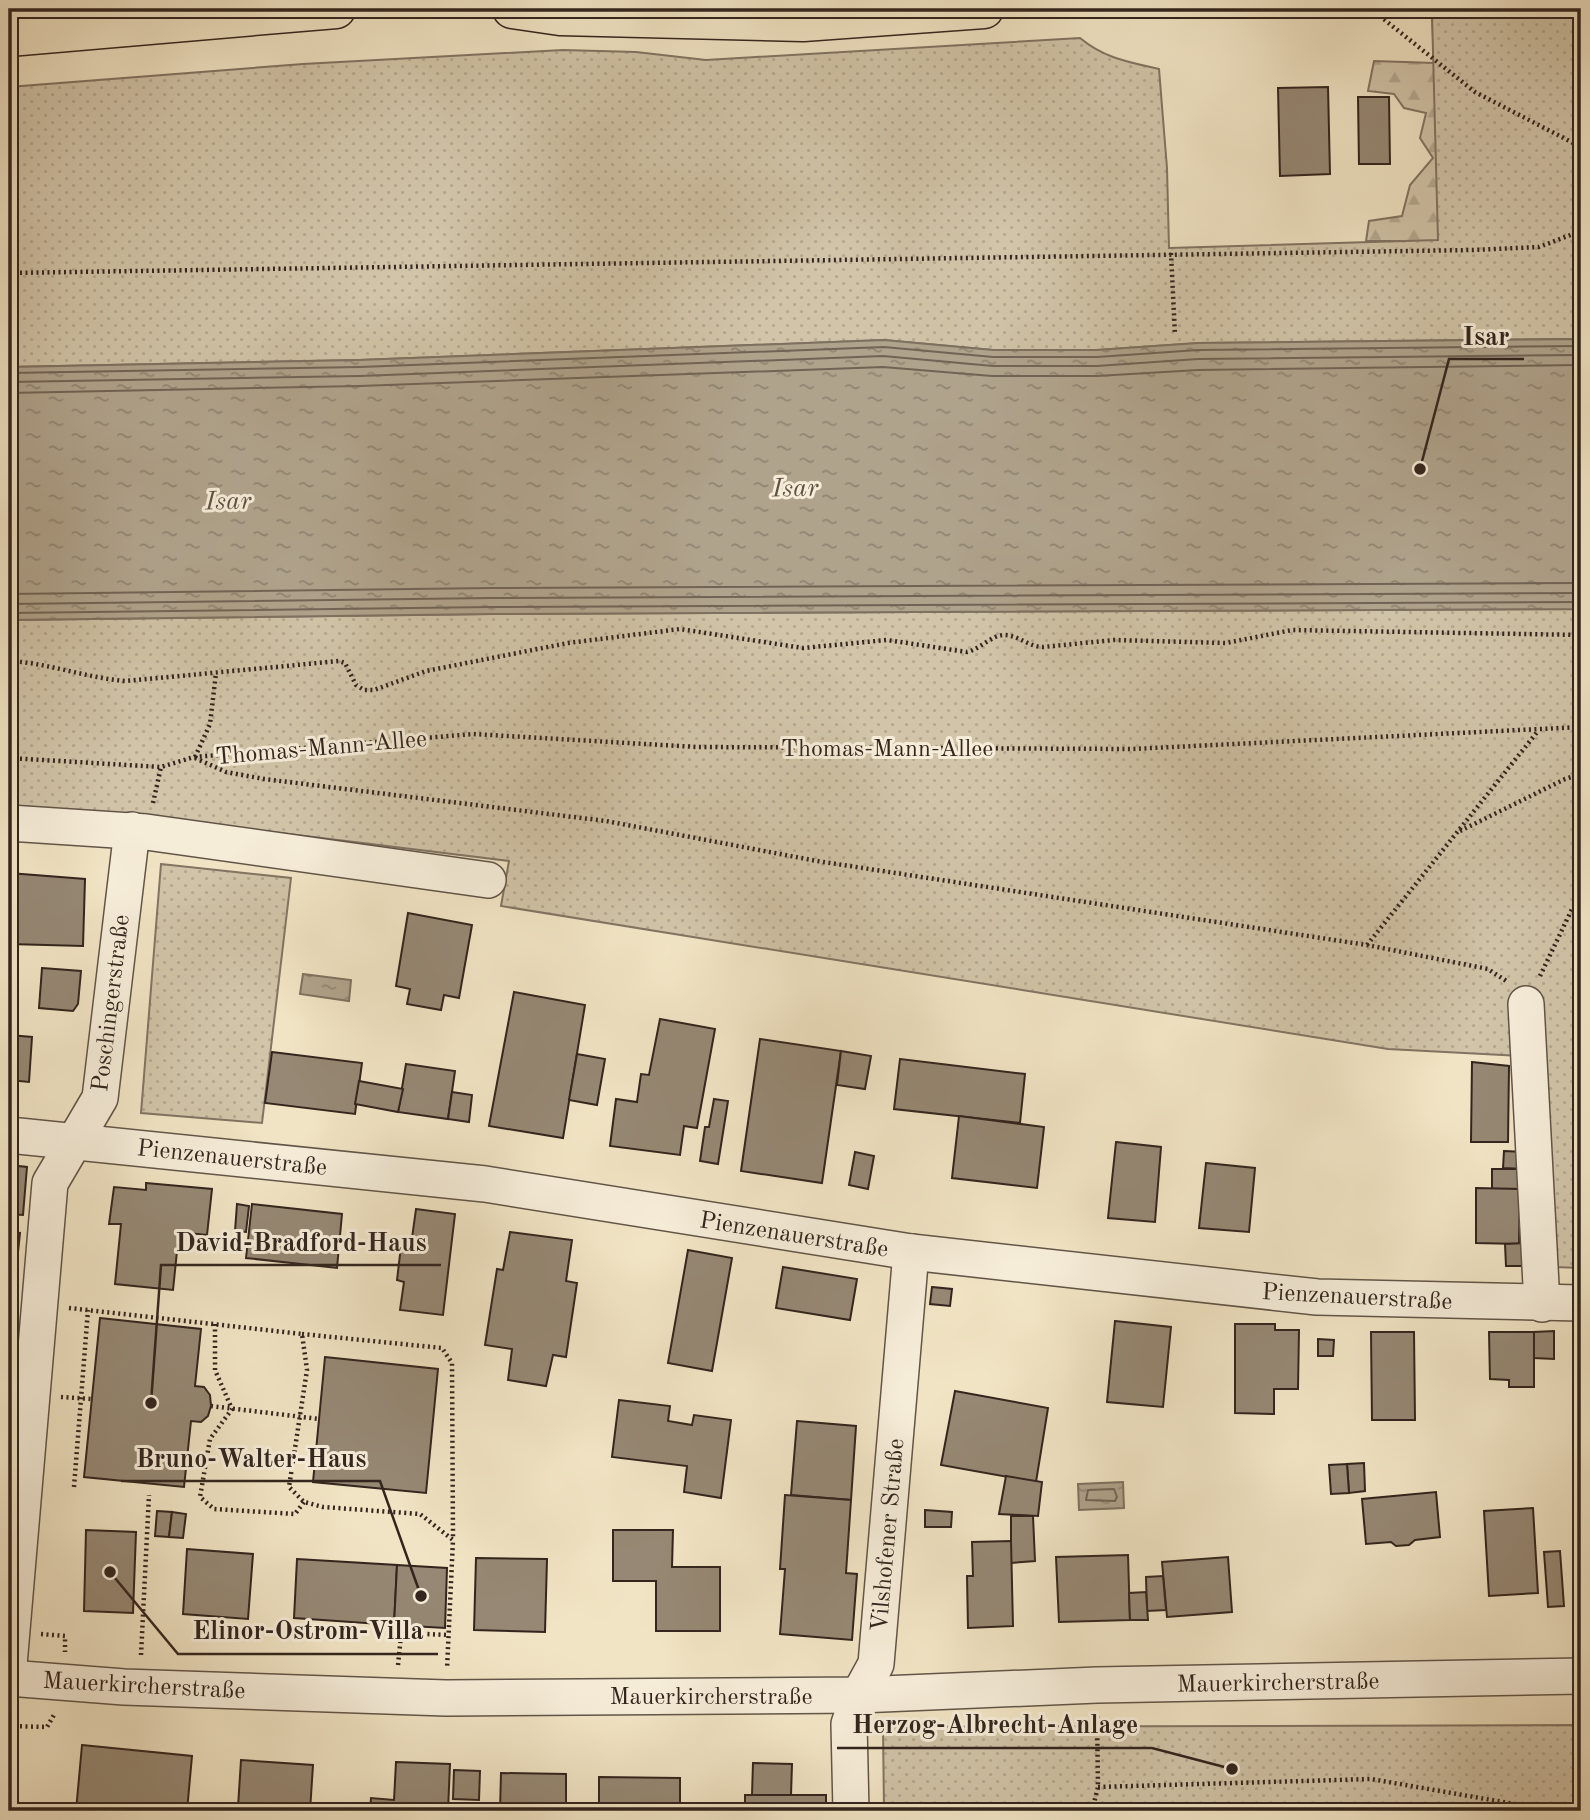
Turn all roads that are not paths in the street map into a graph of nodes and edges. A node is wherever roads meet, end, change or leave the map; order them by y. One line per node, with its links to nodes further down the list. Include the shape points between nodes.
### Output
1 (336, 9): 4 (main road)
2 (512, 9): 3 (main road, via 560,16 803,22)
3 (984, 9)
4 (9, 37)
5 (9, 823): 6 (street)
6 (132, 830): 7 (street); 10 (street, Poschingerstraße, via 100,1098)
7 (488, 880)
8 (1527, 1004): 13 (street)
9 (9, 1135): 10 (street, Pienzenauerstraße)
10 (75, 1140): 11 (street, Pienzenauerstraße, via 485,1184); 14 (street, Poschingerstraße, via 50,1183)
11 (911, 1252): 13 (street, Pienzenauerstraße, via 1317,1297); 17 (street, Vilshofener Straße, via 876,1664)
12 (1581, 1303): 13 (street, Pienzenauerstraße)
13 (1542, 1304)
14 (9, 1665)
15 (1581, 1676): 17 (street, Mauerkircherstraße, via 1097,1685)
16 (9, 1678): 17 (street, Mauerkircherstraße, via 446,1699)
17 (859, 1695): 18 (street, Vilshofener Straße, via 849,1724)
18 (851, 1811)

